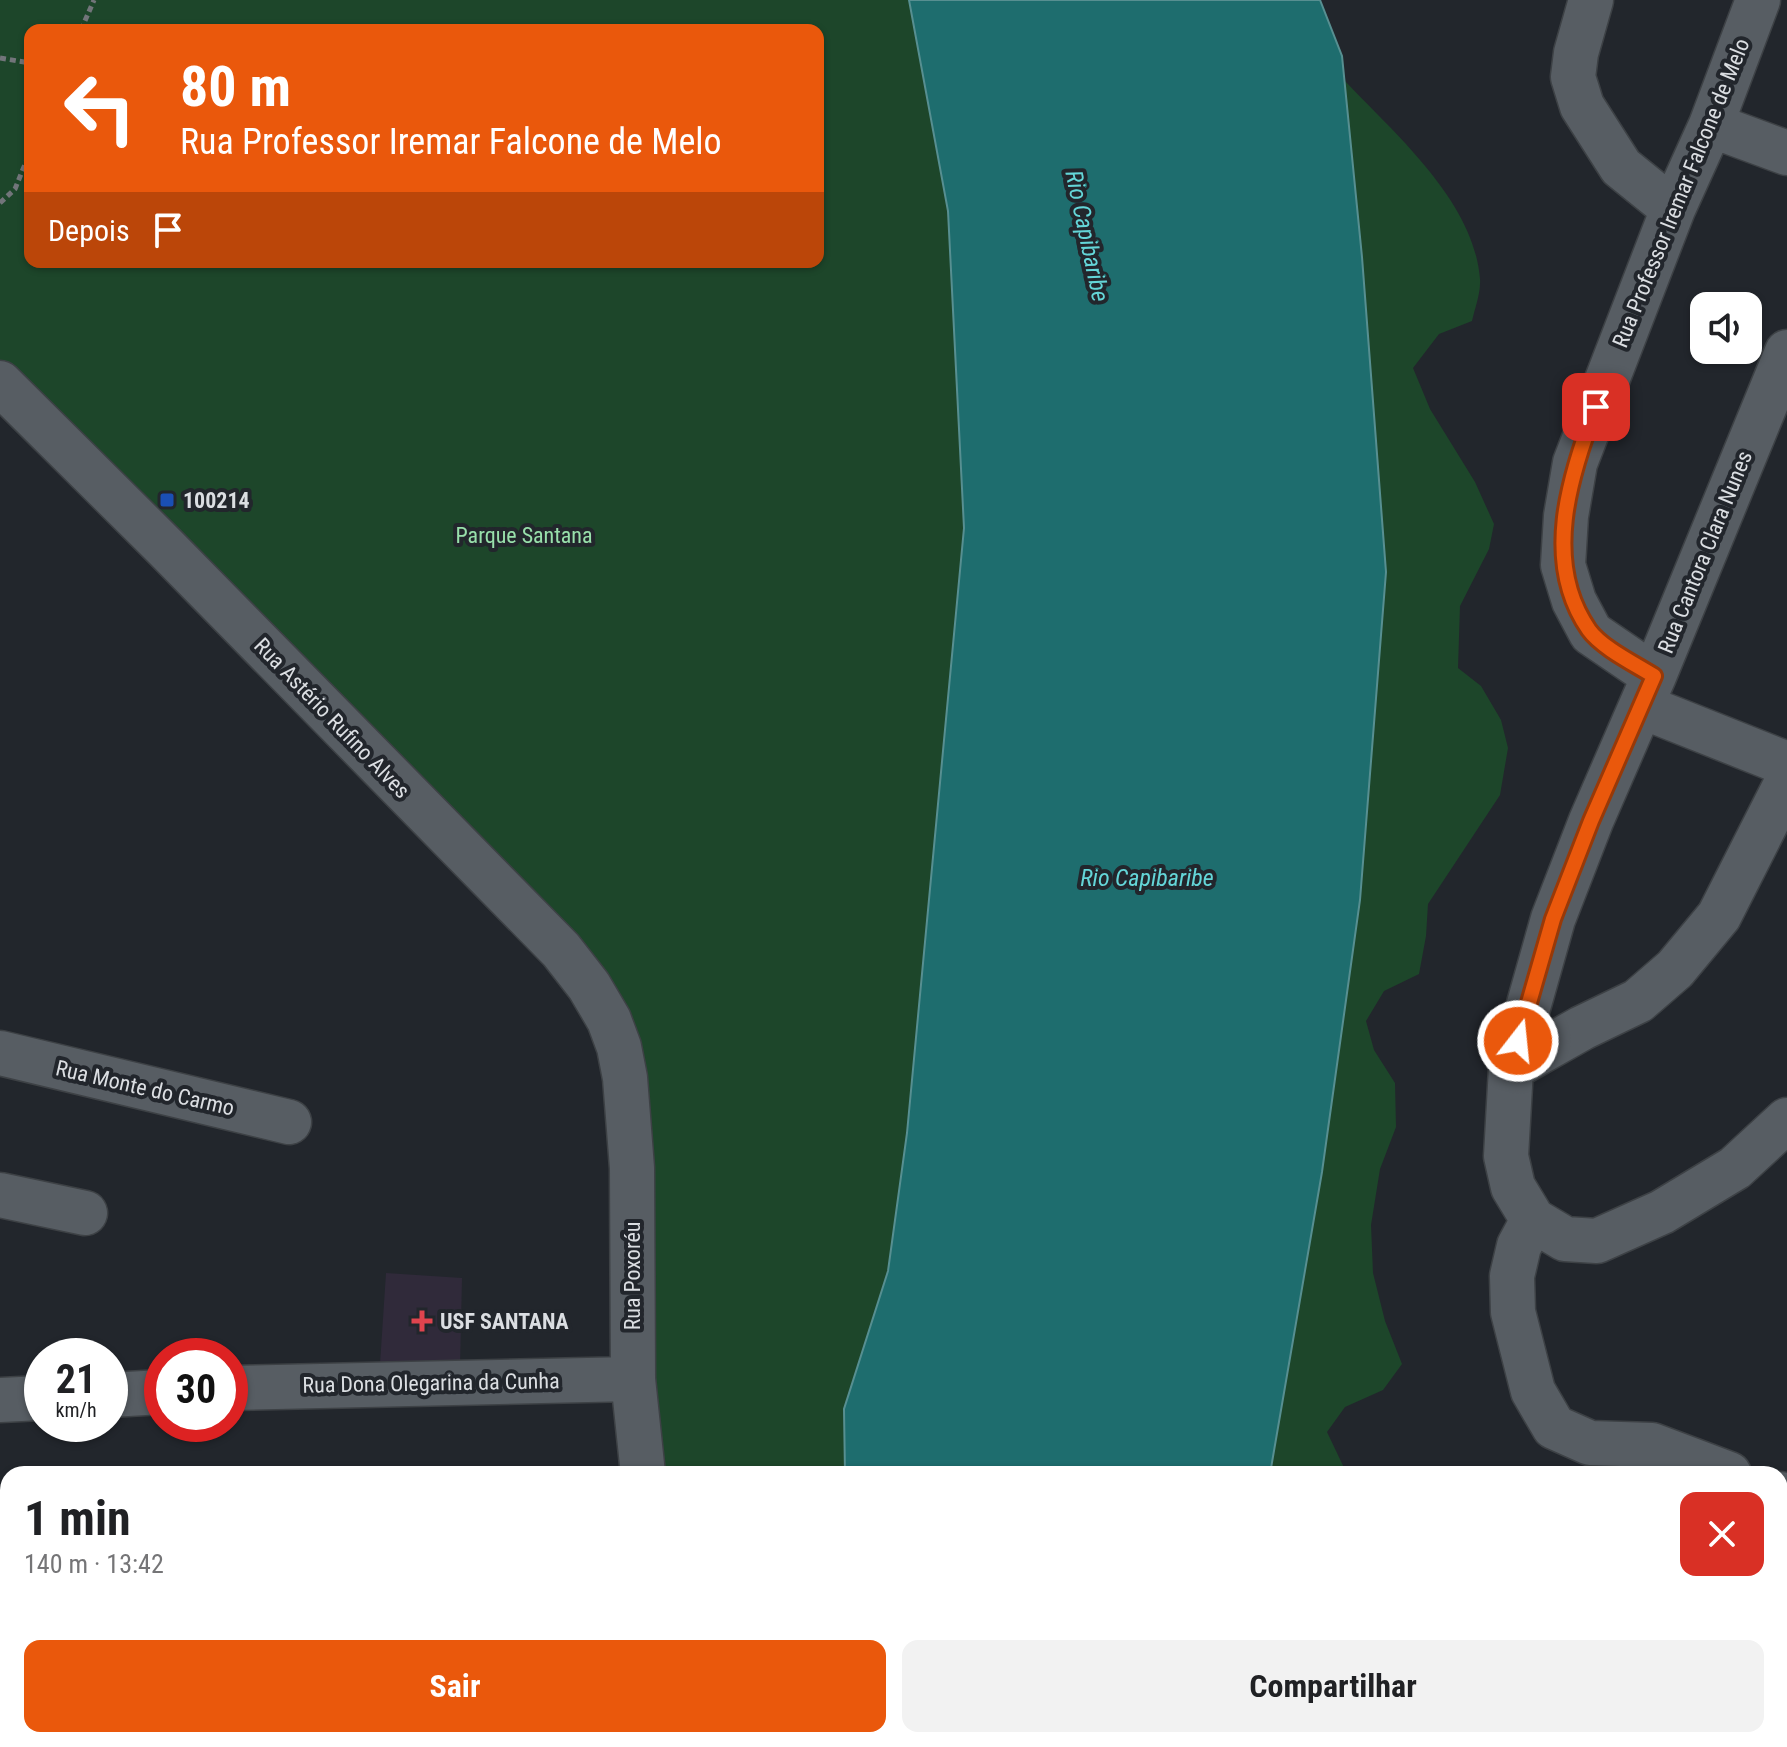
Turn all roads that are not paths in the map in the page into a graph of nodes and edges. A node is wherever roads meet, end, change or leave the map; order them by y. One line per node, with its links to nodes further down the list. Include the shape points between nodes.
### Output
1 (1591, 0): 5 (street, via 1573,77 1582,106 1621,167)
2 (1758, 0): 3 (street, Rua Professor Iremar Falcone de Melo)
3 (1711, 125): 4 (street); 5 (street, Rua Professor Iremar Falcone de Melo)
4 (1787, 153)
5 (1673, 209): 8 (street, Rua Professor Iremar Falcone de Melo, via 1575,463 1563,565 1591,633)
6 (1787, 352): 8 (street, Rua Cantora Clara Nunes)
7 (3, 397): 13 (street, Rua Astério Rufino Alves, via 176,558 561,950 609,1020)
8 (1648, 691): 9 (street, Rua Professor Iremar Falcone de Melo); 12 (street, Rua Cantora Clara Nunes, via 1553,919)
9 (1787, 764)
10 (1787, 782): 12 (street, via 1719,916 1675,969 1638,1001)
11 (0, 1053): 15 (street, Rua Monte do Carmo)
12 (1511, 1068): 18 (street, Rua Cantora Clara Nunes, via 1506,1156 1513,1187)
13 (625, 1078): 19 (street, Rua Poxoréu, via 632,1168)
14 (1787, 1120): 18 (street, via 1735,1168 1662,1212 1597,1241 1565,1239)
15 (289, 1122)
16 (0, 1195): 17 (street)
17 (85, 1213)
18 (1533, 1220): 24 (street, via 1512,1276 1513,1312 1533,1391 1554,1427 1590,1443 1652,1445)
19 (633, 1379): 20 (street, Rua Dona Olegarina da Cunha); 23 (street, Rua Poxoréu)
20 (248, 1388)
21 (24, 1399): 22 (street)
22 (0, 1400)
23 (642, 1466)
24 (1708, 1466)

